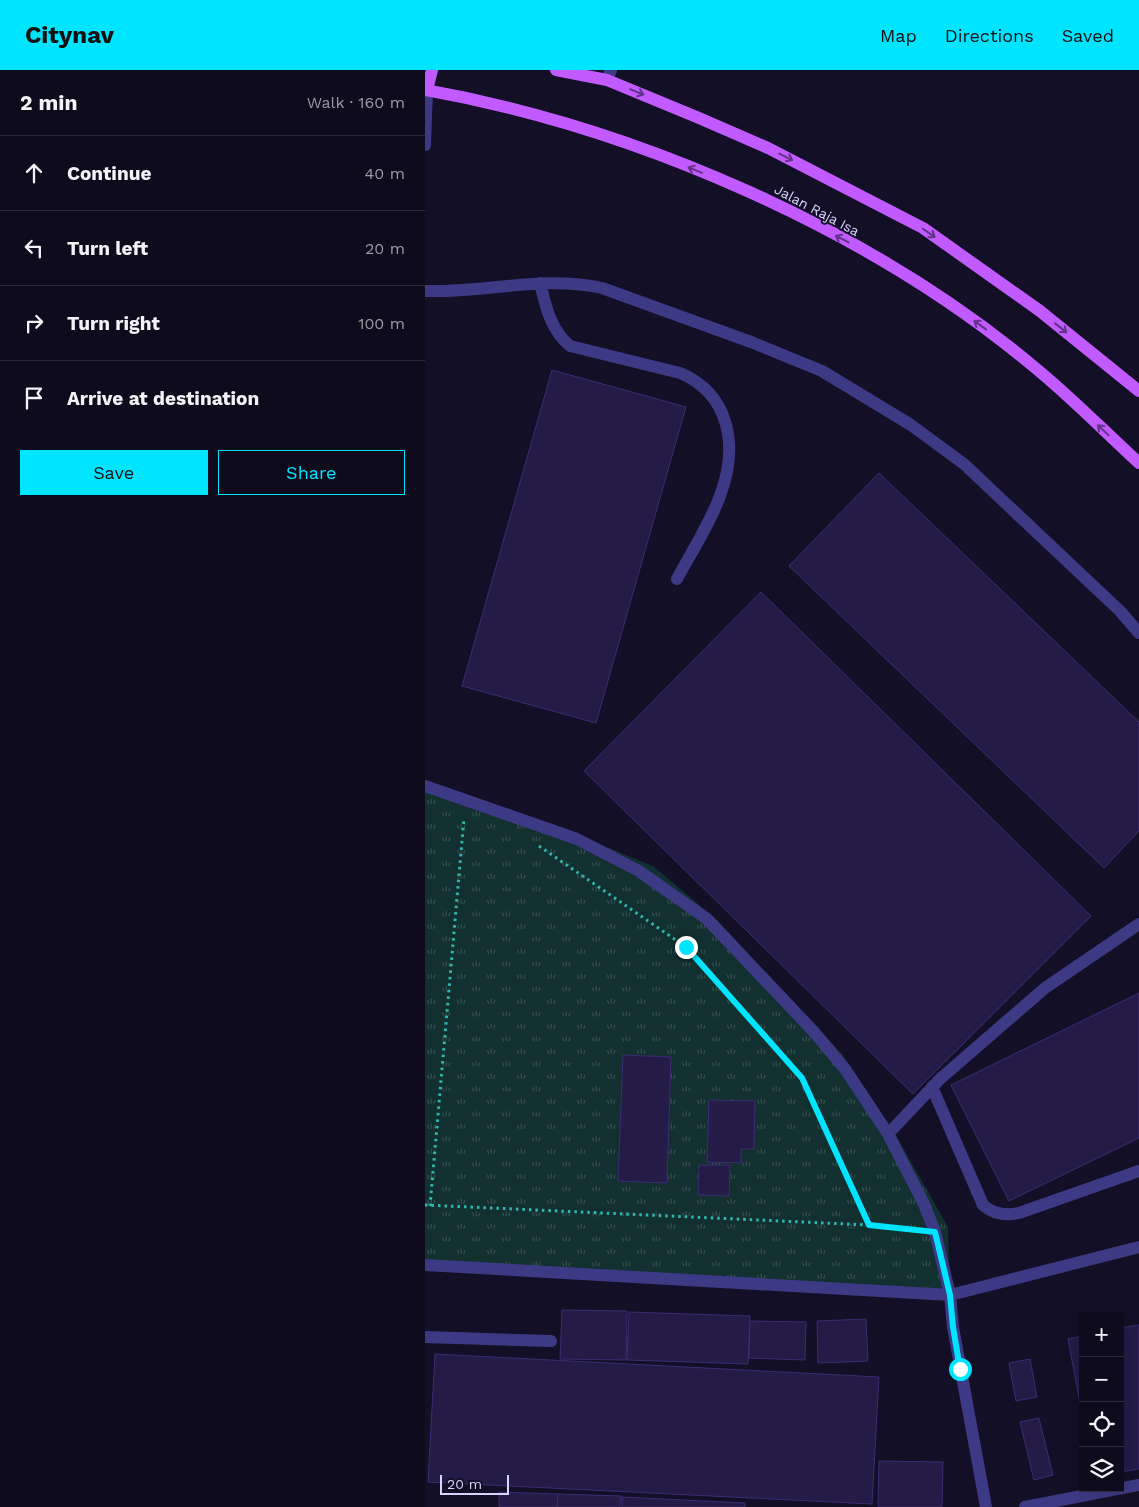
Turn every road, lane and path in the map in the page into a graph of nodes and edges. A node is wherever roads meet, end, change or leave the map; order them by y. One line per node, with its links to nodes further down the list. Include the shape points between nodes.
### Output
1 (431, 70): 4 (main road)
2 (556, 70): 3 (main road)
3 (609, 75): 8 (main road, one-way to 8, via 768,148 923,228 1040,311)
4 (426, 90): 5 (lane); 9 (main road, Jalan Raja Isa, one-way to 4, via 1033,366 979,324 855,246 755,194 609,135 563,121)
5 (425, 145)
6 (540, 283): 7 (lane, via 453,292); 10 (lane, via 549,318 570,346 680,373 695,380 718,404 725,419 729,457 725,481); 11 (lane, via 602,288 822,371 911,425 964,464 1120,611)
7 (425, 291)
8 (1139, 391)
9 (1139, 463)
10 (677, 578)
11 (1139, 633)
12 (425, 786): 17 (lane, via 577,839 639,870 692,907 814,1032 862,1092)
13 (465, 811): 20 (path)
14 (537, 845): 21 (path, via 686,947 802,1078)
15 (1139, 924): 16 (lane, via 1045,988)
16 (932, 1087): 17 (lane); 18 (lane, via 983,1206 990,1212 1019,1213)
17 (888, 1134): 22 (lane)
18 (1139, 1171)
19 (425, 1205): 20 (path)
20 (430, 1206): 21 (path)
21 (869, 1225): 22 (path)
22 (935, 1232): 25 (lane)
23 (1139, 1247): 25 (lane)
24 (425, 1265): 25 (lane)
25 (950, 1295): 29 (lane)
26 (425, 1337): 27 (lane)
27 (551, 1341)
28 (1139, 1485): 30 (lane)
29 (986, 1507)
30 (1025, 1507)

